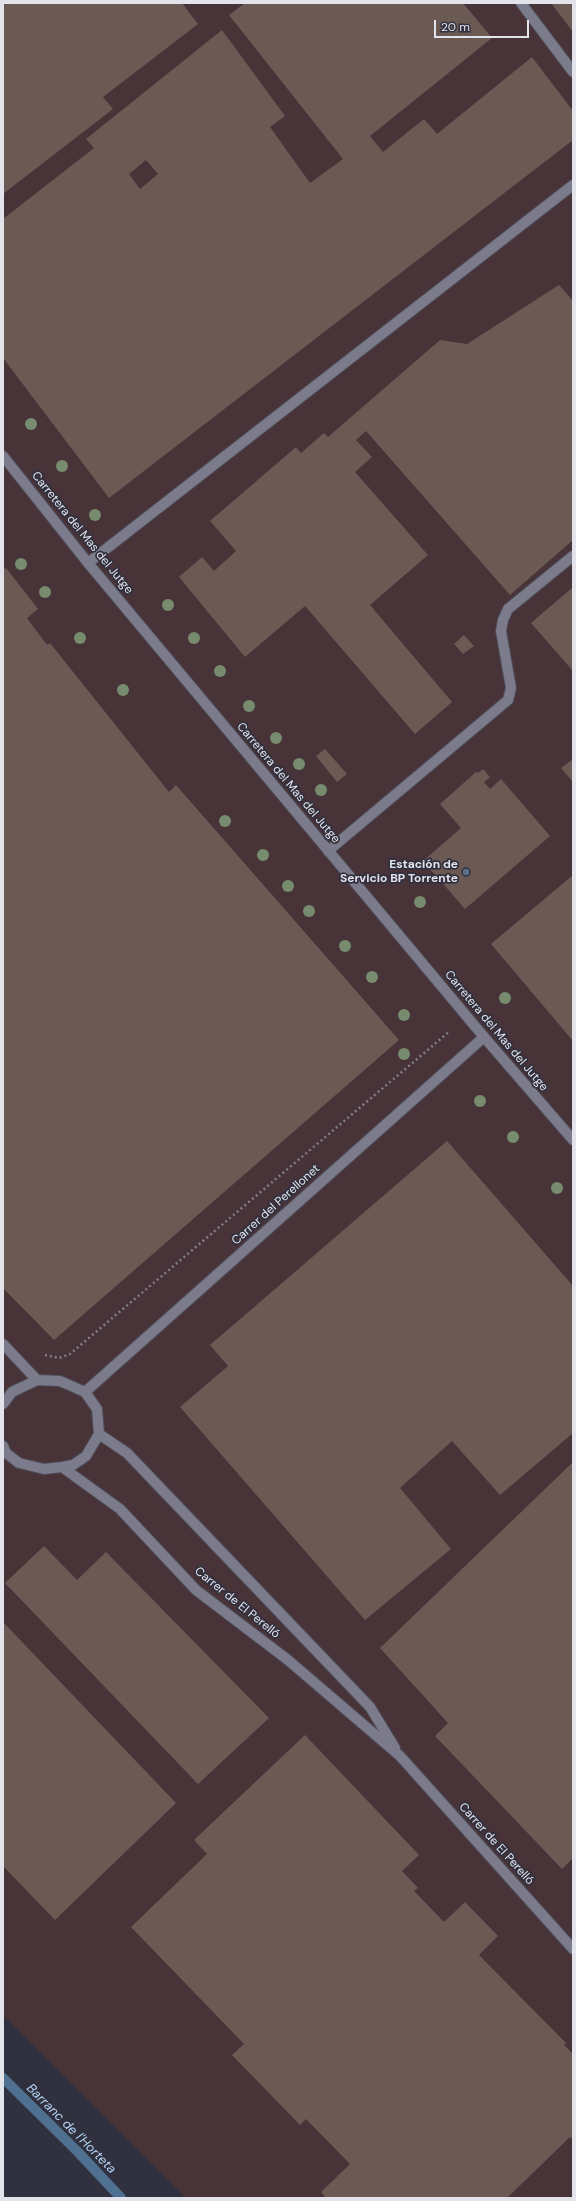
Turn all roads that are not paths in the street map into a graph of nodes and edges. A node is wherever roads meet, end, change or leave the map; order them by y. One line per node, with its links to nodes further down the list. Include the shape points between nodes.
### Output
1 (521, 3): 2 (street)
2 (573, 72)
3 (573, 185): 6 (street)
4 (3, 456): 6 (street, Carretera del Mas del Jutge)
5 (573, 556): 7 (street, via 508,609 503,620 501,631 511,688 508,700)
6 (88, 563): 7 (street, Carretera del Mas del Jutge)
7 (328, 851): 8 (street, Carretera del Mas del Jutge)
8 (484, 1037): 9 (street, Carretera del Mas del Jutge); 12 (street, Carrer del Perellonet)
9 (573, 1140)
10 (3, 1344): 11 (street)
11 (37, 1380): 12 (street, via 60,1381); 13 (street, via 12,1392)
12 (85, 1392): 14 (street, via 97,1409)
13 (3, 1404)
14 (99, 1434): 16 (street, via 86,1456 73,1465); 17 (street, Carrer de El Perelló, via 127,1453 370,1707)
15 (4, 1451): 16 (street, via 19,1463 44,1469)
16 (62, 1467): 17 (street, Carrer de El Perelló, via 120,1509 196,1590 288,1660)
17 (400, 1756): 18 (street, Carrer de El Perelló)
18 (573, 1949)

